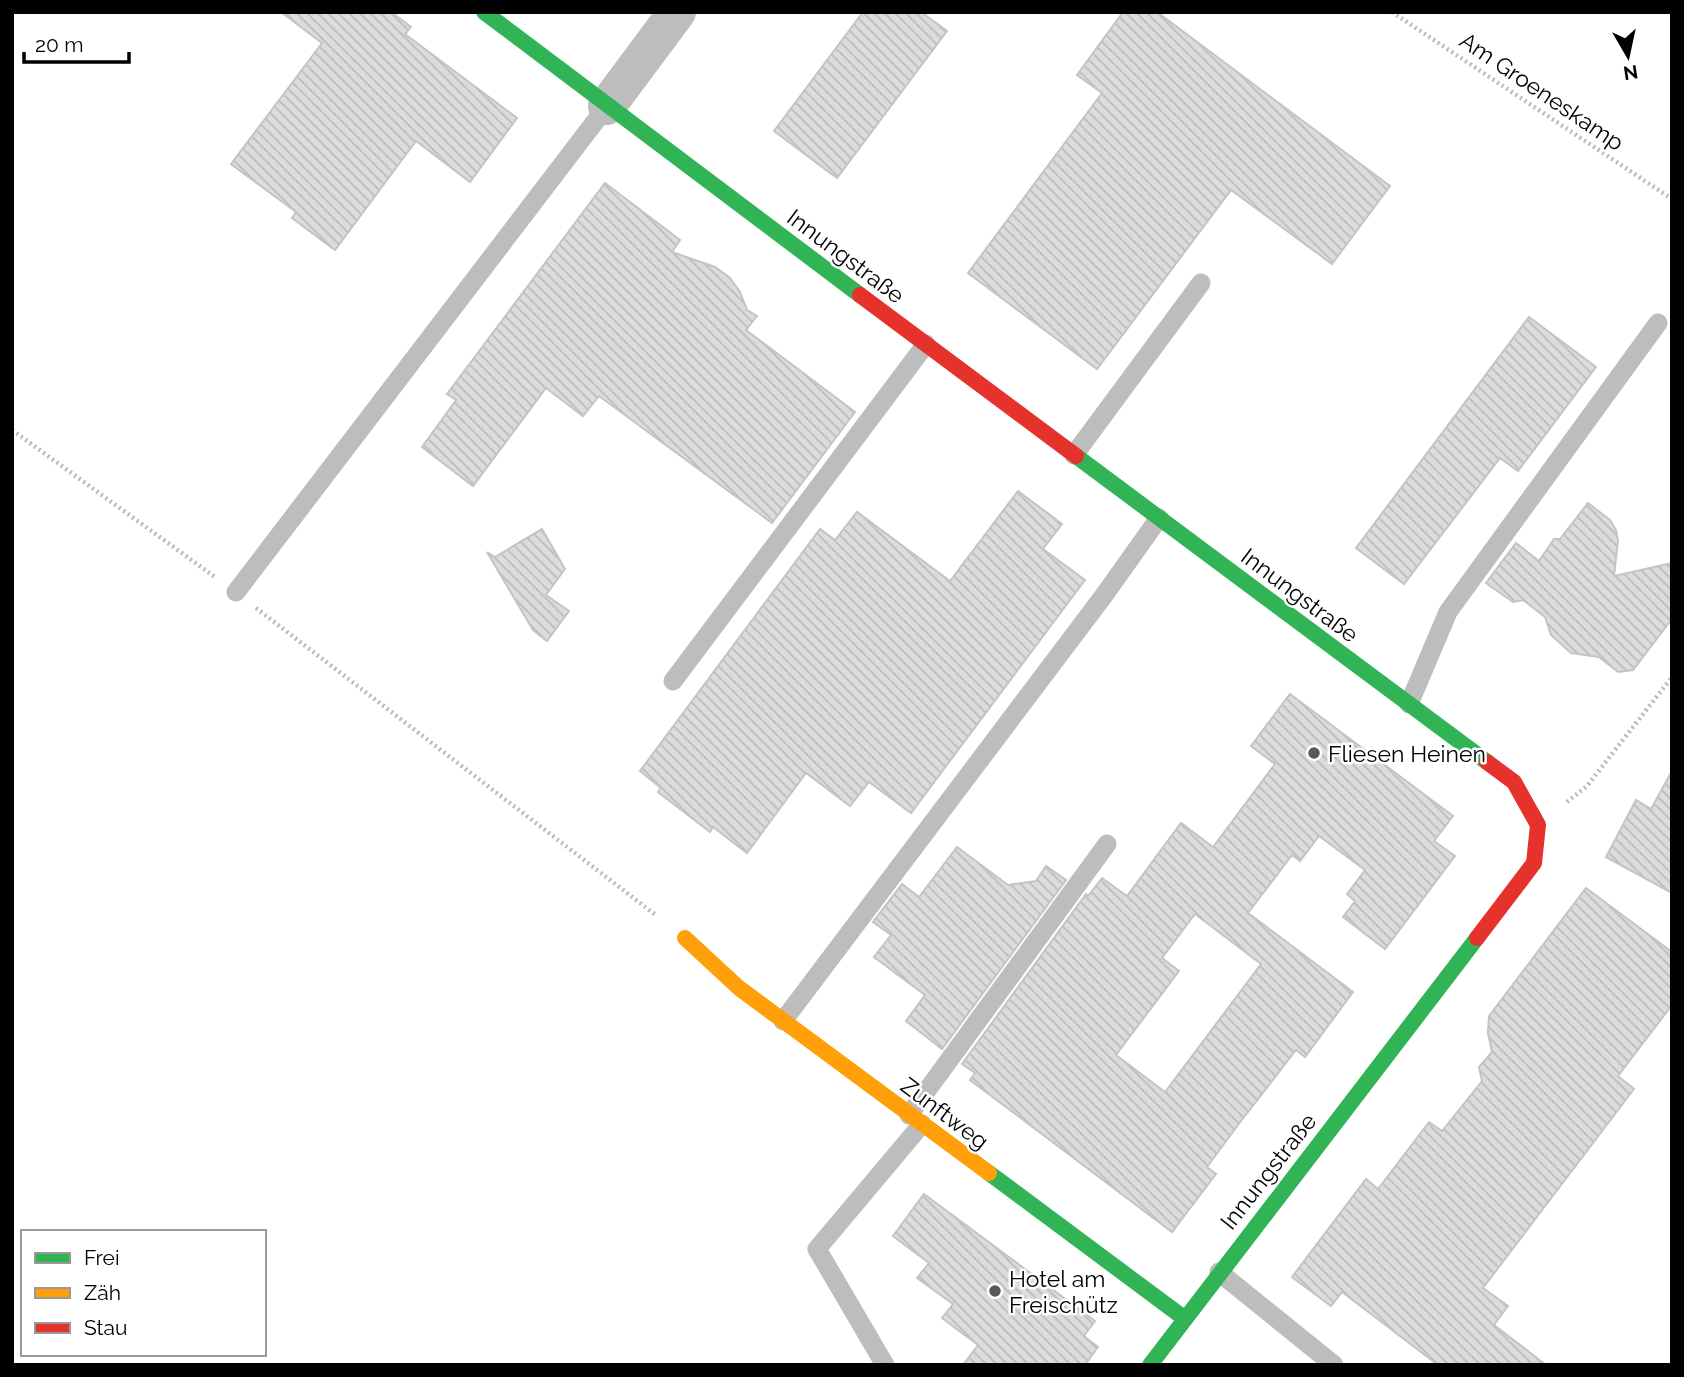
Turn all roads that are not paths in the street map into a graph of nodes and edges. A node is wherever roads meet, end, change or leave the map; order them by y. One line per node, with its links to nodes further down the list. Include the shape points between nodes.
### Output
1 (484, 12): 3 (street, Innungstraße)
2 (677, 12): 3 (street)
3 (607, 106): 6 (street, Innungstraße); 9 (lane)
4 (1201, 283): 7 (lane)
5 (1658, 323): 11 (lane, via 1448,612)
6 (926, 344): 7 (street, Innungstraße); 10 (lane)
7 (1074, 455): 8 (street, Innungstraße)
8 (1159, 518): 11 (street, Innungstraße); 14 (lane)
9 (236, 592)
10 (673, 681)
11 (1409, 704): 16 (street, Innungstraße, via 1514,782 1538,825 1534,863)
12 (1107, 844): 15 (lane)
13 (685, 938): 14 (street, Zunftweg)
14 (783, 1021): 15 (street, Zunftweg)
15 (916, 1119): 17 (street, Zunftweg); 18 (lane, via 817,1249)
16 (1219, 1272): 17 (street, Innungstraße); 20 (lane)
17 (1184, 1318): 19 (street, Innungstraße)
18 (885, 1365)
19 (1150, 1365)
20 (1334, 1365)

